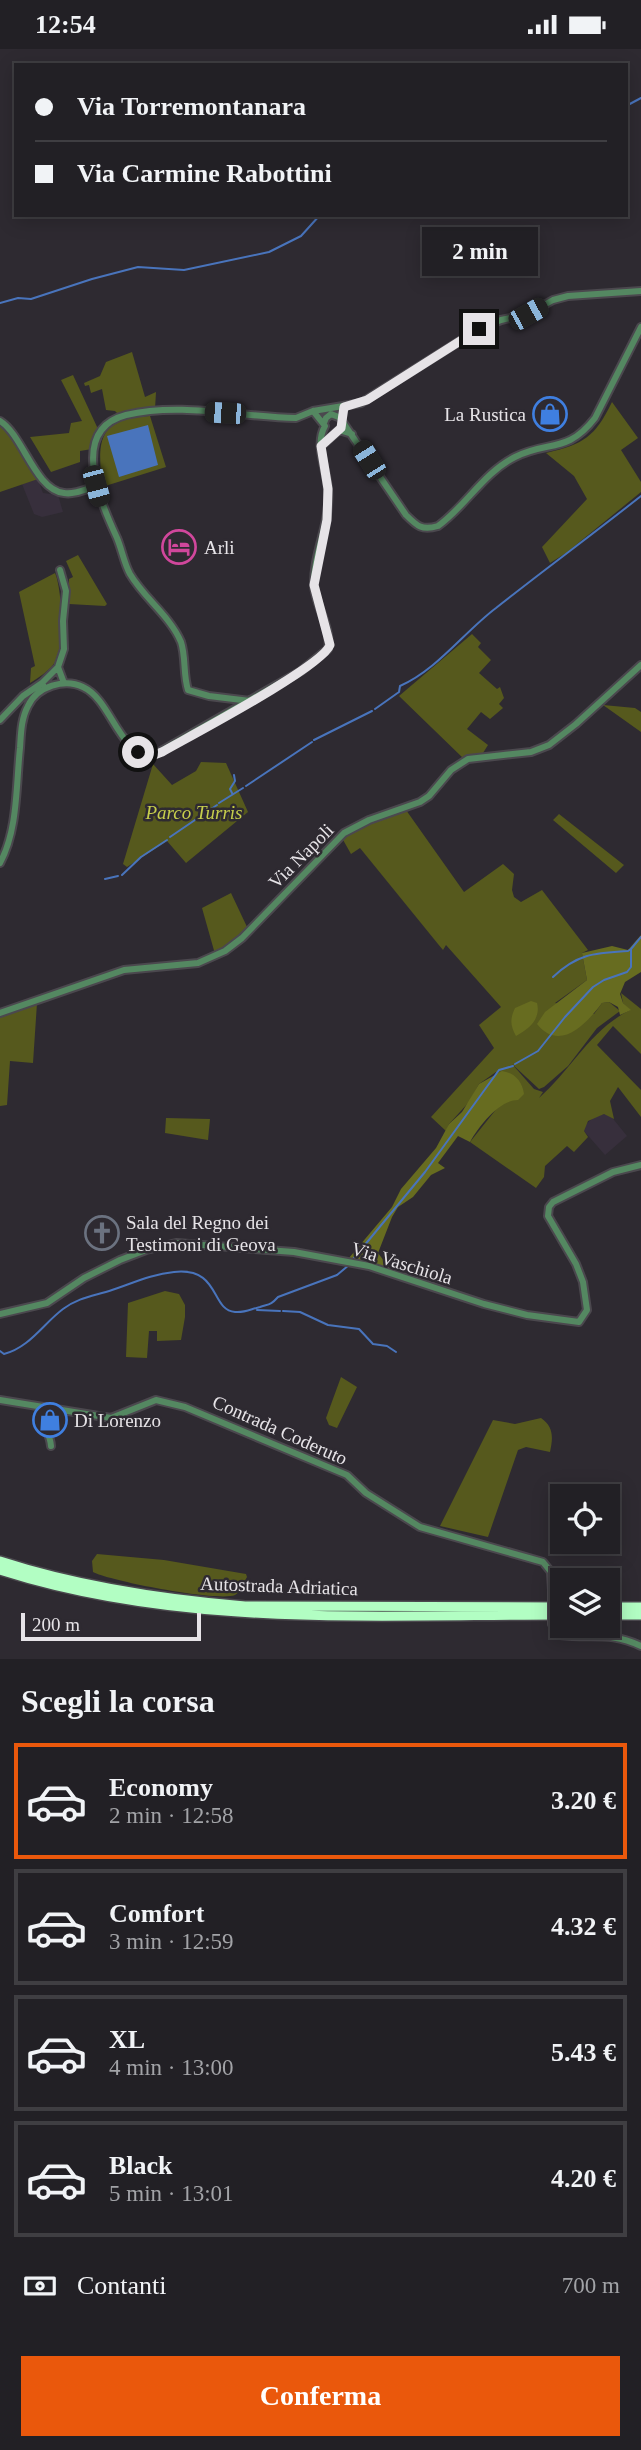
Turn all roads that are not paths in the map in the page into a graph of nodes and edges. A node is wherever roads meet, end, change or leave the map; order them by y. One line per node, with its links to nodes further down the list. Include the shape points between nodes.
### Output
1 (641, 291): 3 (street, via 568,296 501,320 446,348 367,400)
2 (641, 327): 9 (street, via 586,430 571,442 533,450 503,463 438,526 418,527 405,516)
3 (344, 407): 4 (street); 5 (street)
4 (313, 411): 7 (street); 11 (street, via 296,418 165,409 113,420 103,426 95,442)
5 (342, 420): 7 (street, via 331,414); 8 (street); 9 (street)
6 (0, 421): 11 (street, via 13,431 43,479 57,491 66,494)
7 (325, 425): 8 (street); 10 (street)
8 (337, 431): 9 (street); 10 (street)
9 (353, 435)
10 (321, 446): 17 (street, via 328,510 314,585 329,648 301,671)
11 (96, 486): 17 (street, via 130,573 182,644 188,689)
12 (60, 570): 14 (street, via 66,591 64,649)
13 (641, 665): 20 (street, Via Napoli, via 549,745 531,752 468,759 420,802 354,827 225,951 198,963 124,970)
14 (58, 667): 15 (street); 16 (street)
15 (64, 683): 16 (street); 17 (street, via 88,689 129,744 145,755 162,752)
16 (43, 686): 18 (street, via 23,696); 19 (street, via 23,719 9,840)
17 (250, 701)
18 (0, 720)
19 (0, 863)
20 (0, 1013)
21 (641, 1165): 22 (street, Via Vaschiola, via 613,1173 549,1207 550,1221 566,1243 583,1282 587,1310 579,1322 484,1304 369,1266 294,1252 176,1243 113,1263 47,1303)
22 (0, 1314)
23 (0, 1400): 24 (street, Contrada Coderuto)
24 (41, 1408): 25 (street); 35 (street, Contrada Coderuto, bridge, via 111,1417 156,1400 210,1415 347,1475 366,1493 420,1527 543,1562 551,1572 552,1623 560,1635 614,1636)
25 (51, 1446)
26 (0, 1561): 31 (highway, Autostrada Adriatica, via 125,1592)
27 (0, 1570): 31 (highway, Autostrada Adriatica, via 120,1599)
28 (550, 1607): 31 (highway, Autostrada Adriatica)
29 (620, 1607): 30 (highway)
30 (641, 1607)
31 (245, 1610): 32 (highway, Autostrada Adriatica)
32 (550, 1615)
33 (620, 1615): 34 (highway)
34 (641, 1615)
35 (641, 1646)

